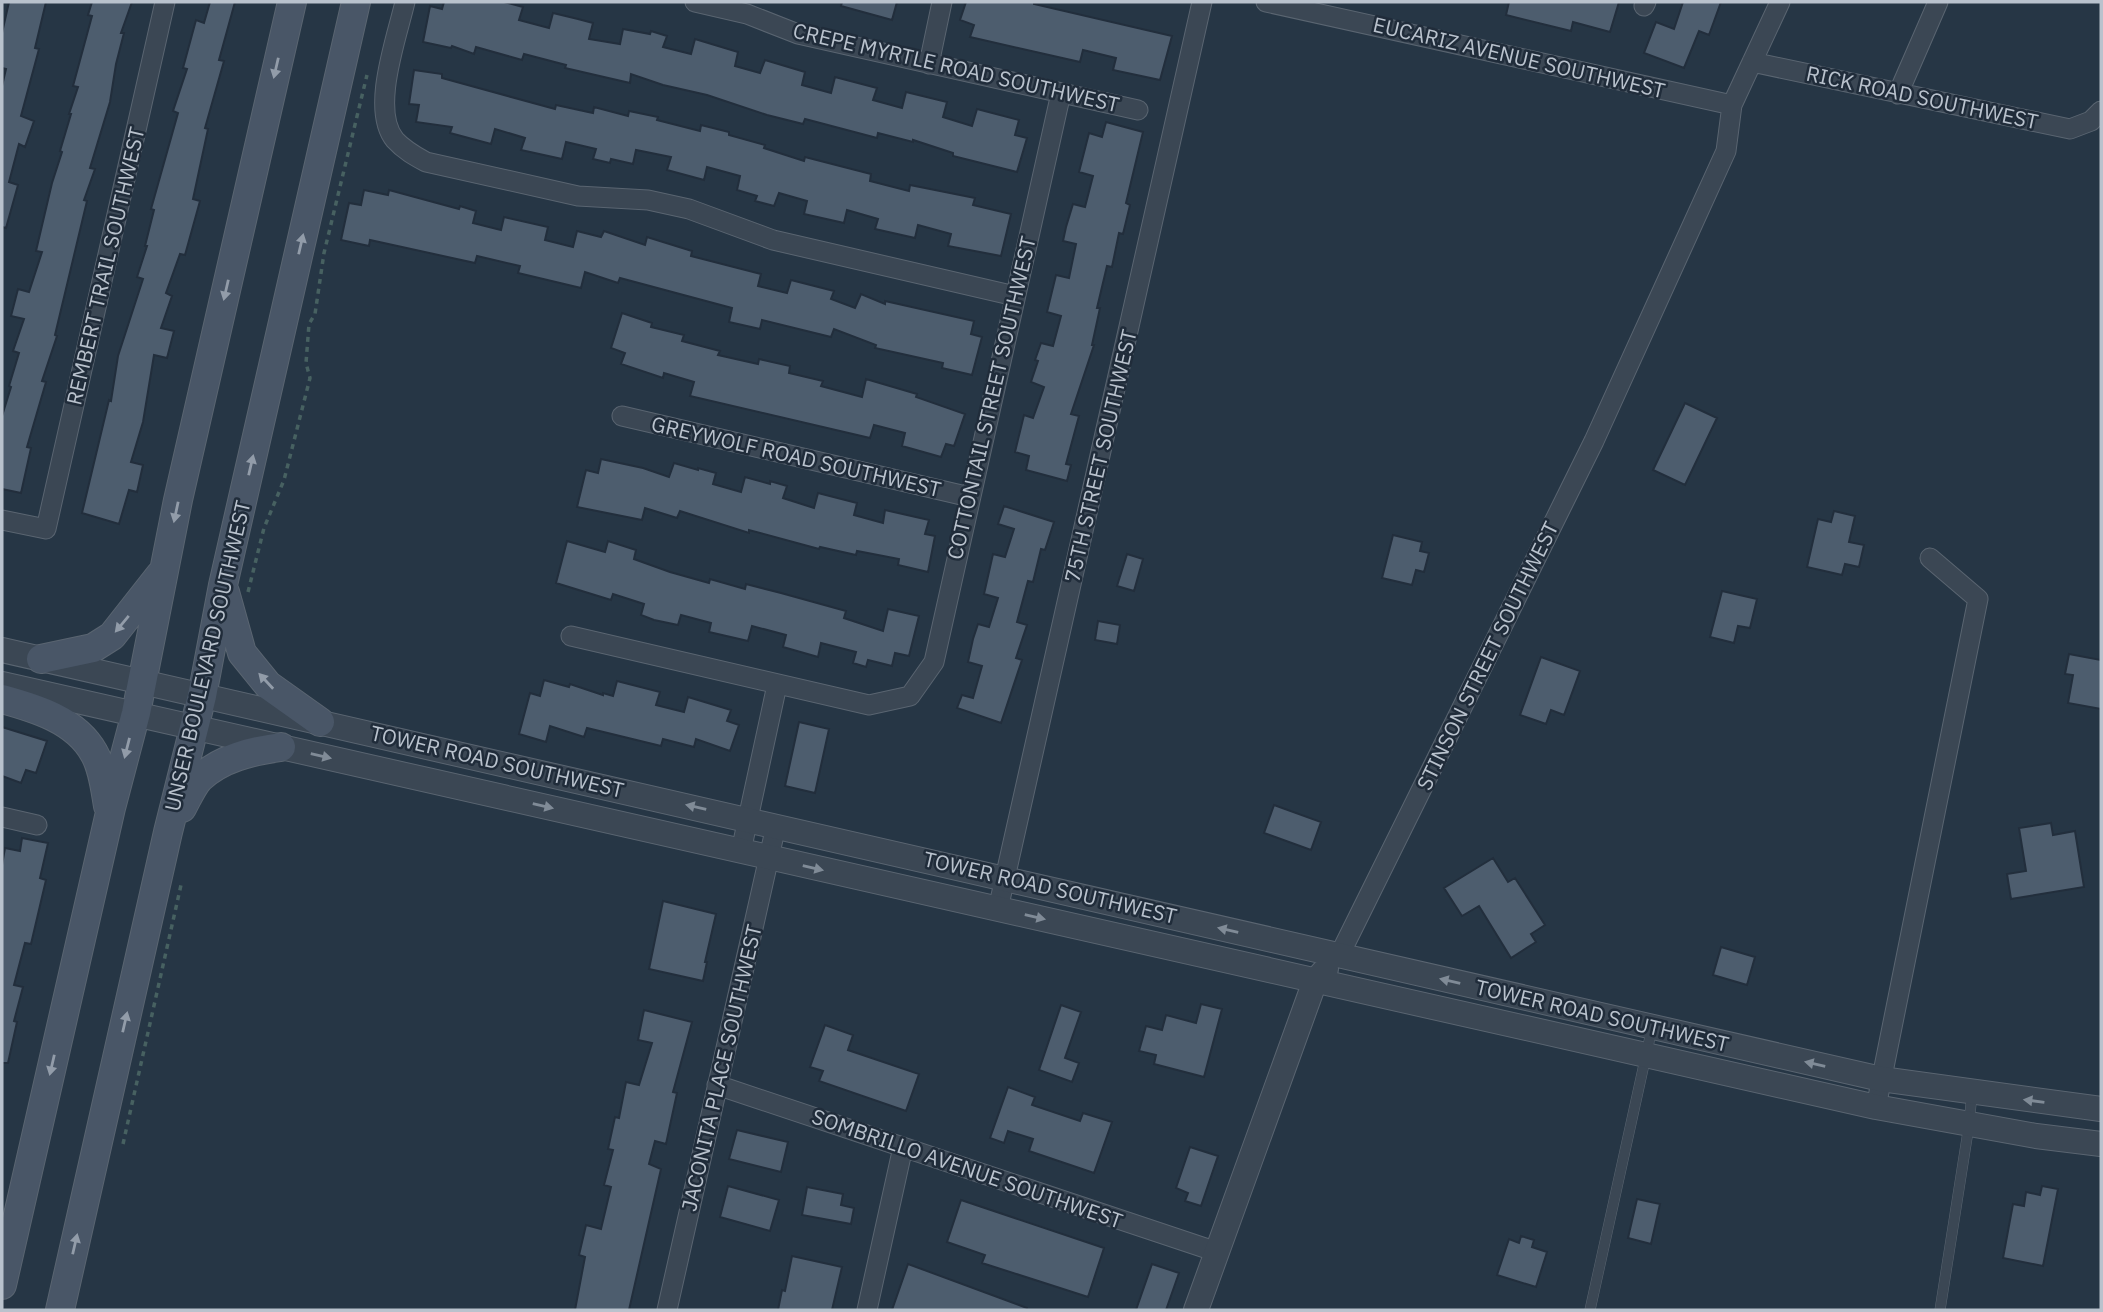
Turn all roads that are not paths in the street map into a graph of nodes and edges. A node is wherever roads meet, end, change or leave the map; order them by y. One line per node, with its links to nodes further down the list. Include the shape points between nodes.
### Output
1 (166, 2): 21 (street, REMBERT TRAIL SOUTHWEST, via 46,529)
2 (292, 2): 23 (main road, one-way to 23)
3 (356, 2): 24 (main road, UNSER BOULEVARD SOUTHWEST, one-way to 3)
4 (405, 2): 18 (street, via 383,94 384,119 393,138 426,162 578,195 675,206 773,240)
5 (695, 2): 12 (street, CREPE MYRTLE ROAD SOUTHWEST, via 747,13 797,34)
6 (942, 2): 12 (street)
7 (1202, 2): 45 (street, 75TH STREET SOUTHWEST)
8 (1266, 2): 15 (street, EUCARIZ AVENUE SOUTHWEST)
9 (1780, 2): 11 (street, STINSON STREET SOUTHWEST)
10 (1938, 2): 14 (street)
11 (1752, 62): 14 (street, RICK ROAD SOUTHWEST); 15 (street, STINSON STREET SOUTHWEST)
12 (929, 64): 13 (street, CREPE MYRTLE ROAD SOUTHWEST)
13 (1061, 93): 16 (street, CREPE MYRTLE ROAD SOUTHWEST); 18 (street, COTTONTAIL STREET SOUTHWEST)
14 (1898, 94): 17 (street, RICK ROAD SOUTHWEST, via 2070,129)
15 (1732, 105): 47 (street, STINSON STREET SOUTHWEST, via 1726,151 1594,441)
16 (1138, 110)
17 (2096, 116)
18 (1015, 296): 20 (street, COTTONTAIL STREET SOUTHWEST)
19 (622, 416): 20 (street, GREYWOLF ROAD SOUTHWEST)
20 (970, 497): 30 (street, COTTONTAIL STREET SOUTHWEST, via 934,662 910,696 869,705)
21 (2, 520)
22 (1930, 558): 51 (street, via 1978,599)
23 (164, 570): 27 (main road, one-way to 27, via 112,636 93,649); 28 (main road)
24 (234, 594): 31 (main road, UNSER BOULEVARD SOUTHWEST); 34 (main road, one-way to 24, via 268,685 242,653)
25 (571, 636): 30 (street)
26 (2, 650): 27 (street, TOWER ROAD SOUTHWEST)
27 (41, 659): 28 (street, TOWER ROAD SOUTHWEST)
28 (141, 681): 31 (street, TOWER ROAD SOUTHWEST); 33 (main road)
29 (2, 684): 33 (street, TOWER ROAD SOUTHWEST)
30 (777, 685): 39 (street)
31 (202, 696): 34 (street, TOWER ROAD SOUTHWEST); 35 (main road, UNSER BOULEVARD SOUTHWEST)
32 (2, 699): 37 (main road, via 77,730 95,754)
33 (136, 713): 35 (street, TOWER ROAD SOUTHWEST); 37 (main road, one-way to 37)
34 (320, 722): 39 (street, TOWER ROAD SOUTHWEST, one-way to 34)
35 (194, 727): 36 (street, TOWER ROAD SOUTHWEST); 42 (main road, UNSER BOULEVARD SOUTHWEST)
36 (281, 747): 42 (main road, via 249,751 199,780); 43 (street, TOWER ROAD SOUTHWEST, one-way to 43)
37 (109, 814): 60 (main road, one-way to 60)
38 (2, 817): 40 (street)
39 (749, 819): 41 (street, TOWER ROAD SOUTHWEST); 43 (street)
40 (37, 825)
41 (776, 826): 44 (street, JACONITA PLACE SOUTHWEST); 45 (street, TOWER ROAD SOUTHWEST)
42 (168, 832): 61 (main road, UNSER BOULEVARD SOUTHWEST, one-way to 42)
43 (741, 851): 44 (street, TOWER ROAD SOUTHWEST)
44 (769, 858): 46 (street, TOWER ROAD SOUTHWEST, one-way to 46); 52 (street, JACONITA PLACE SOUTHWEST)
45 (1005, 877): 46 (street, 75TH STREET SOUTHWEST); 47 (street, TOWER ROAD SOUTHWEST, one-way to 45)
46 (998, 909): 48 (street, TOWER ROAD SOUTHWEST, one-way to 48)
47 (1339, 956): 48 (street, STINSON STREET SOUTHWEST); 49 (street, TOWER ROAD SOUTHWEST, one-way to 47)
48 (1315, 981): 50 (street, TOWER ROAD SOUTHWEST); 59 (street, STINSON STREET SOUTHWEST)
49 (1652, 1027): 50 (lane); 51 (street, TOWER ROAD SOUTHWEST, one-way to 49)
50 (1646, 1055): 54 (street, TOWER ROAD SOUTHWEST); 65 (lane)
51 (1881, 1079): 53 (street, TOWER ROAD SOUTHWEST); 54 (street)
52 (717, 1085): 58 (street, SOMBRILLO AVENUE SOUTHWEST); 62 (street, JACONITA PLACE SOUTHWEST)
53 (1972, 1092): 55 (street, TOWER ROAD SOUTHWEST, one-way to 53); 56 (lane)
54 (1876, 1107): 56 (street, TOWER ROAD SOUTHWEST)
55 (2101, 1109)
56 (1969, 1125): 57 (street, TOWER ROAD SOUTHWEST); 66 (lane)
57 (2101, 1144)
58 (903, 1147): 59 (street, SOMBRILLO AVENUE SOUTHWEST); 63 (street)
59 (1217, 1252): 64 (street, STINSON STREET SOUTHWEST)
60 (2, 1285)
61 (60, 1310)
62 (667, 1310)
63 (867, 1310)
64 (1196, 1310)
65 (1590, 1310)
66 (1940, 1310)

